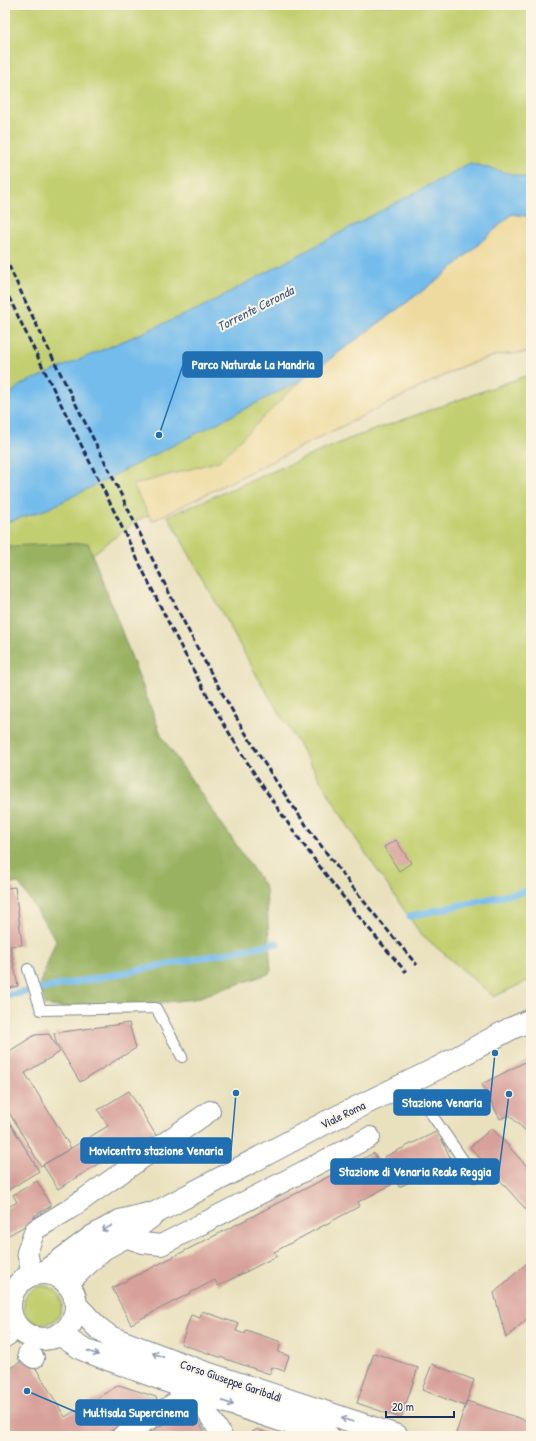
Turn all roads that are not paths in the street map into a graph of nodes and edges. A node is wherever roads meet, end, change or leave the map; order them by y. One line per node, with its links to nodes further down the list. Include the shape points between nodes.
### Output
1 (28, 970): 3 (lane, via 41,1010 156,1008)
2 (531, 1020): 4 (street, Viale Roma, bridge)
3 (182, 1057)
4 (409, 1082): 7 (lane); 8 (street, Viale Roma)
5 (210, 1111): 10 (street, via 68,1210 35,1230 27,1252)
6 (370, 1137): 9 (street, via 161,1245)
7 (475, 1176)
8 (156, 1212): 9 (street, Viale Roma); 10 (street, Viale Roma, one-way to 10, via 120,1221 99,1232)
9 (125, 1237): 11 (street, Viale Roma, via 103,1249)
10 (38, 1274): 11 (street, via 56,1276); 12 (street, via 24,1279 17,1286)
11 (67, 1283): 13 (street)
12 (8, 1304): 15 (street, via 15,1323)
13 (76, 1305): 14 (street, via 72,1322); 20 (street, Corso Giuseppe Garibaldi, one-way to 13, via 203,1372 110,1337)
14 (59, 1334): 15 (street, via 50,1338); 16 (street, Corso Giuseppe Garibaldi, one-way to 16, via 82,1349)
15 (14, 1337)
16 (194, 1391): 17 (street); 18 (street); 19 (street, Corso Giuseppe Garibaldi, one-way to 19)
17 (122, 1436)
18 (222, 1436)
19 (328, 1436)
20 (397, 1436)

